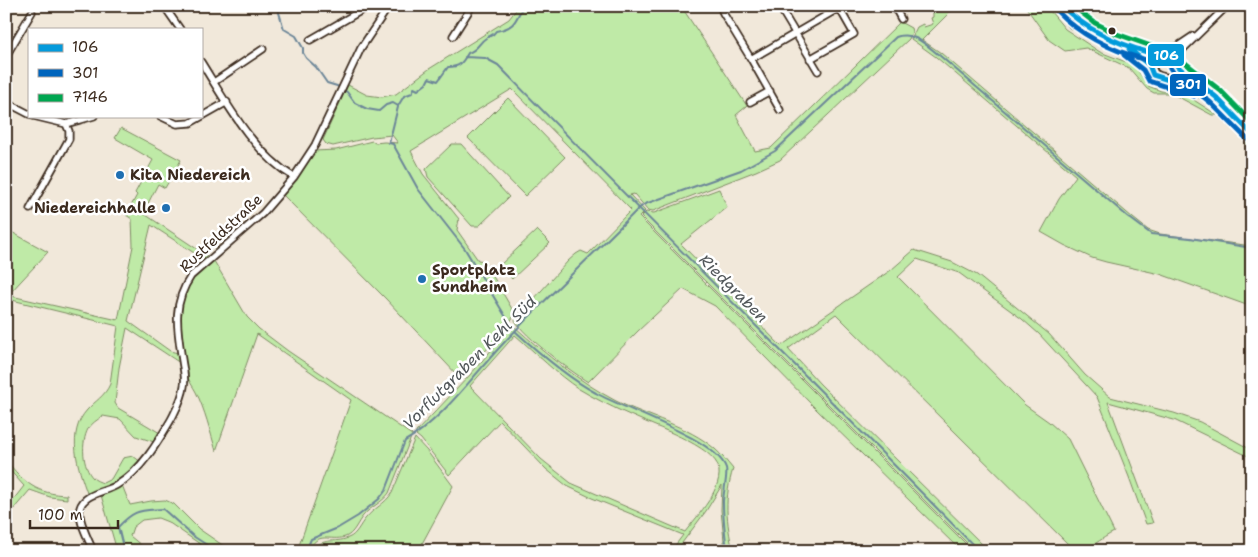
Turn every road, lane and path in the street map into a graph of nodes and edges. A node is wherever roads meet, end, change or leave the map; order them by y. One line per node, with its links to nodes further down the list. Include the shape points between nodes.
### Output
1 (164, 6): 13 (street)
2 (369, 6): 17 (street)
3 (472, 6): 16 (street)
4 (720, 6): 22 (street)
5 (779, 6): 15 (street)
6 (894, 6): 12 (street)
7 (1062, 6): 18 (main road, via 1087,27)
8 (1227, 6): 14 (street)
9 (839, 7): 15 (street); 21 (street, via 854,34)
10 (386, 8): 43 (street, Rustfeldstraße, via 361,48 315,145)
11 (32, 12): 20 (street)
12 (901, 19)
13 (179, 28)
14 (1205, 28): 23 (street); 23 (street)
15 (795, 33): 21 (street); 22 (street)
16 (453, 36)
17 (310, 40)
18 (1125, 46): 23 (main road); 25 (main road)
19 (263, 49): 28 (street)
20 (6, 56)
21 (810, 58): 26 (street)
22 (751, 59): 29 (street)
23 (1168, 59): 25 (main road, via 1151,59); 27 (main road, via 1173,77); 33 (main road)
24 (202, 64): 28 (street)
25 (1149, 65): 27 (main road, via 1153,75)
26 (818, 72)
27 (1168, 79): 33 (main road, via 1201,90)
28 (214, 82): 31 (street)
29 (770, 91): 32 (street); 34 (street)
30 (6, 102): 35 (street)
31 (227, 102): 36 (street); 43 (street, via 254,143)
32 (750, 102)
33 (1223, 103): 42 (main road)
34 (780, 110)
35 (28, 113)
36 (202, 117)
37 (41, 118): 41 (street)
38 (87, 118): 41 (street)
39 (166, 118): 40 (street, via 183,124)
40 (200, 118)
41 (66, 124): 44 (street, via 69,139)
42 (1252, 134)
43 (294, 177): 45 (street, Rustfeldstraße, via 263,213 191,276 184,286 177,315 185,385 180,402 134,473 83,501 79,509)
44 (30, 209)
45 (93, 551)

